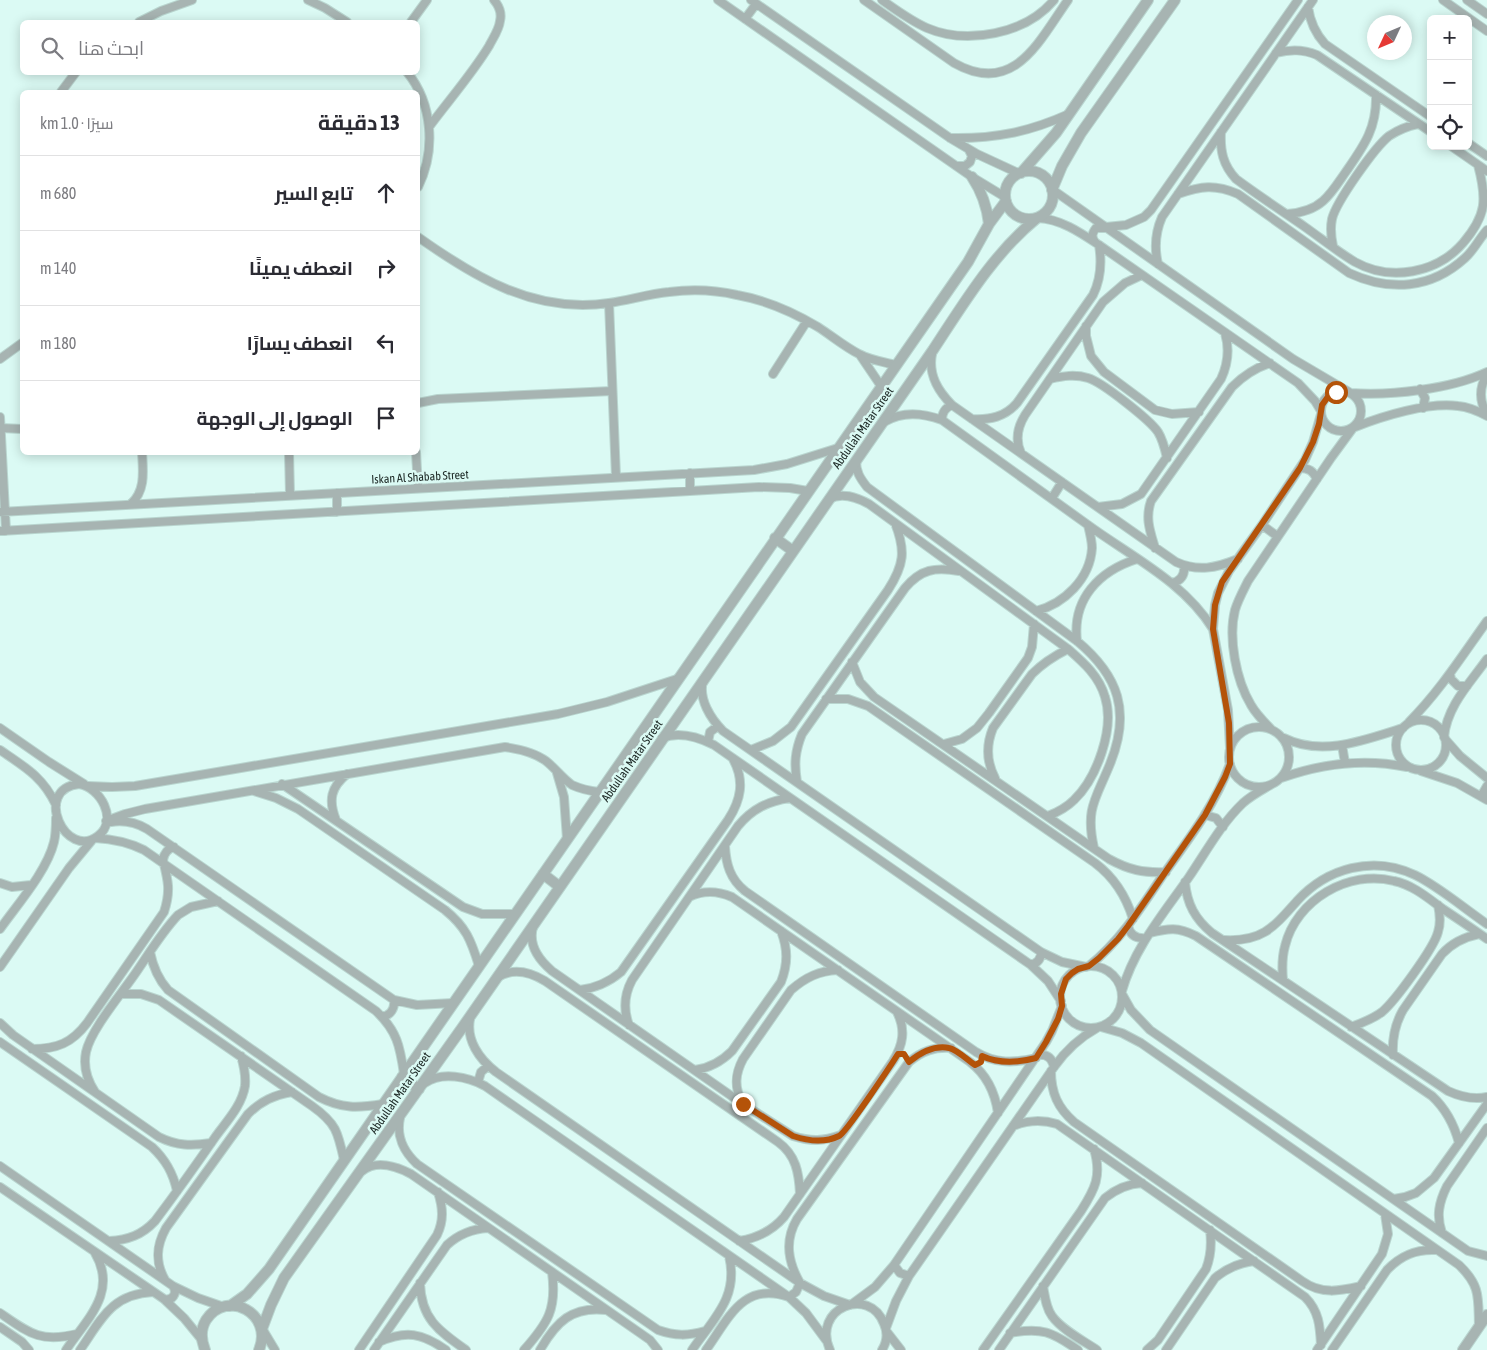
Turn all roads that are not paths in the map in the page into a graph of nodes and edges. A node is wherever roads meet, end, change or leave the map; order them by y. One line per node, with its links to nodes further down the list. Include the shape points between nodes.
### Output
1 (192, 0): 21 (street)
2 (308, 0): 18 (street)
3 (330, 0): 18 (street)
4 (427, 0): 23 (street)
5 (494, 0): 40 (street, via 501,14 494,37)
6 (718, 0): 24 (street)
7 (864, 0): 10 (street, via 954,63 971,71 989,74 1007,70 1023,61)
8 (882, 0): 9 (street, via 928,29 976,36 1019,25)
9 (1054, 0)
10 (1068, 0)
11 (1148, 0): 39 (street)
12 (1175, 0): 39 (street)
13 (1298, 0): 33 (street)
14 (1313, 0): 19 (street)
15 (1443, 0): 25 (street)
16 (1467, 0): 20 (street)
17 (753, 2): 24 (street); 43 (street)
18 (325, 8): 22 (street)
19 (1308, 8): 26 (street, via 1313,27); 27 (street)
20 (1487, 14)
21 (143, 20)
22 (344, 20)
23 (412, 20)
24 (745, 20): 51 (street)
25 (1487, 31)
26 (1324, 44): 28 (street); 37 (street)
27 (1276, 53): 28 (street, via 1297,49); 36 (street)
28 (1317, 55): 35 (street)
29 (74, 75): 31 (street)
30 (409, 75): 32 (street)
31 (62, 90)
32 (418, 90)
33 (1234, 93): 36 (street); 63 (street)
34 (420, 94): 40 (street)
35 (1376, 95): 38 (street); 44 (street, via 1374,124)
36 (1244, 99): 42 (street)
37 (1427, 114)
38 (1418, 124): 41 (street); 48 (street, via 1390,135)
39 (1070, 126): 43 (street, via 1035,128 985,138); 53 (street, via 1048,143); 57 (street, via 1062,166)
40 (429, 127): 55 (street, via 429,154)
41 (1427, 130)
42 (1221, 132): 56 (street, via 1224,163); 59 (street)
43 (950, 138): 46 (street)
44 (1365, 144): 48 (street); 58 (street)
45 (1472, 146): 49 (street)
46 (969, 150): 51 (street, via 970,162); 53 (street)
47 (1457, 150): 50 (street)
48 (1375, 151): 61 (street)
49 (1487, 156)
50 (1478, 165): 52 (street); 68 (street, via 1485,198)
51 (957, 166): 54 (street)
52 (1487, 171)
53 (1020, 173): 57 (street, via 1038,173); 62 (street, via 1008,183)
54 (972, 177): 62 (street); 67 (street, via 986,204)
55 (420, 182)
56 (1244, 185): 60 (street); 64 (street)
57 (1052, 190): 66 (street, via 1050,206); 69 (street)
58 (1334, 190): 61 (street, via 1337,196); 64 (street, via 1315,207)
59 (1178, 194): 60 (street, via 1208,186); 65 (street)
60 (1238, 194): 79 (street, via 1349,273 1375,283)
61 (1344, 196): 73 (street, via 1330,227)
62 (1005, 199): 66 (street, via 1015,215 1026,219); 67 (street, Abdullah Matar Street)
63 (1151, 210): 65 (street); 69 (street, via 1126,225)
64 (1287, 214): 73 (street)
65 (1162, 217): 75 (street, via 1155,245)
66 (1038, 218): 72 (street, via 1058,222); 76 (street, Abdullah Matar Street)
67 (989, 224): 74 (street, Abdullah Matar Street)
68 (1475, 226): 70 (street); 77 (street, via 1459,247 1444,259 1427,268)
69 (1105, 227): 72 (street, via 1094,230 1092,237); 75 (street)
70 (1486, 232): 79 (street, via 1467,256 1450,270 1417,284)
71 (420, 238): 82 (street, via 475,274 524,296 554,304)
72 (1097, 244): 78 (street); 80 (street, via 1101,271)
73 (1333, 246): 77 (street, via 1366,267)
74 (971, 258): 76 (street, via 982,259); 91 (street, Abdullah Matar Street)
75 (1158, 264): 92 (street)
76 (988, 268): 87 (street, Abdullah Matar Street)
77 (1402, 273): 79 (street)
78 (1142, 275): 81 (street); 85 (street)
79 (1403, 286)
80 (1093, 295): 81 (street); 106 (street)
81 (1103, 302): 84 (street)
82 (609, 303): 83 (street, via 669,292 712,291 754,299); 102 (street)
83 (807, 321): 88 (street); 94 (street)
84 (1086, 326): 93 (street, via 1091,356); 96 (street)
85 (1225, 333): 90 (street); 97 (street, via 1228,362)
86 (20, 344): 89 (street)
87 (933, 350): 105 (street, via 932,374); 117 (street, Abdullah Matar Street)
88 (860, 355): 91 (street); 99 (street)
89 (0, 359)
90 (1270, 363): 92 (street); 100 (street, via 1245,375)
91 (895, 365): 99 (street, Abdullah Matar Street)
92 (1290, 367): 103 (street); 110 (street)
93 (1104, 372): 98 (street, via 1098,375); 108 (street)
94 (773, 374)
95 (1487, 374): 101 (street); 111 (street, via 1480,398)
96 (1050, 379): 98 (street, via 1079,376); 112 (street)
97 (1221, 380): 100 (street, via 1227,380); 109 (street)
98 (1097, 382): 116 (street)
99 (881, 386): 121 (street, Abdullah Matar Street)
100 (1232, 387): 142 (street)
101 (1420, 389): 103 (street); 107 (street, via 1425,398)
102 (612, 391): 104 (street, via 438,399); 130 (street)
103 (1350, 393): 110 (street, via 1330,394 1322,405); 119 (street, via 1360,402 1362,409 1362,416)
104 (420, 403)
105 (952, 405): 114 (street); 115 (street, via 943,412)
106 (1013, 407): 112 (street, via 1017,414); 114 (street, via 991,419)
107 (1423, 408): 111 (street, via 1456,405); 119 (street)
108 (1155, 410): 109 (street, via 1172,414); 116 (street, via 1153,417)
109 (1199, 412): 126 (street)
110 (1321, 413): 119 (street, via 1330,429 1342,432); 128 (street, via 1313,442)
111 (1487, 414)
112 (1024, 415): 122 (street, via 1017,438)
113 (0, 417): 118 (street)
114 (972, 419): 122 (street)
115 (942, 420): 117 (street, via 904,414); 140 (street)
116 (1147, 420): 126 (street, via 1158,433)
117 (882, 423): 127 (street, Abdullah Matar Street)
118 (1, 428): 120 (street); 146 (street)
119 (1354, 428): 131 (street)
120 (20, 429)
121 (838, 448): 129 (street, Iskan Al Shabab Street, via 771,468); 135 (street, Abdullah Matar Street)
122 (1021, 454): 132 (street)
123 (142, 455): 143 (street, via 141,490)
124 (289, 455): 139 (street)
125 (416, 455): 133 (street)
126 (1166, 458): 138 (street)
127 (856, 460): 137 (street, via 860,478); 141 (street, Abdullah Matar Street)
128 (1300, 468): 131 (street, via 1311,470); 149 (street)
129 (690, 473): 130 (street, Iskan Al Shabab Street); 134 (street)
130 (616, 477): 133 (street, Iskan Al Shabab Street)
131 (1317, 479): 152 (street)
132 (1062, 482): 140 (street); 145 (street)
133 (418, 488): 136 (street, Iskan Al Shabab Street)
134 (690, 491): 135 (street, via 775,487); 147 (street)
135 (808, 491): 153 (street, Abdullah Matar Street)
136 (337, 493): 139 (street, Iskan Al Shabab Street); 147 (street)
137 (875, 494): 144 (street, via 870,497); 165 (street)
138 (1141, 494): 142 (street, via 1143,500); 145 (street, via 1122,504)
139 (290, 495): 143 (street, Iskan Al Shabab Street)
140 (1052, 498): 150 (street)
141 (829, 499): 144 (street, via 853,497); 155 (street, Abdullah Matar Street)
142 (1151, 501): 154 (street, via 1148,522)
143 (131, 504): 146 (street, Iskan Al Shabab Street)
144 (869, 504): 148 (street)
145 (1098, 507): 154 (street)
146 (2, 511): 151 (street)
147 (337, 512): 151 (street)
148 (895, 523): 159 (street); 163 (street, via 903,546 903,558)
149 (1262, 525): 152 (street); 157 (street)
150 (1088, 526): 156 (street); 160 (street, via 1092,549)
151 (3, 531)
152 (1278, 536): 179 (street, via 1248,581 1235,611 1233,642)
153 (775, 538): 155 (street); 183 (street, Abdullah Matar Street)
154 (1155, 548): 158 (street)
155 (793, 551): 181 (street, Abdullah Matar Street)
156 (1137, 559): 161 (street); 162 (street, via 1111,570)
157 (1238, 559): 158 (street, via 1217,567); 170 (street, via 1218,593)
158 (1184, 566): 161 (street, via 1180,579)
159 (961, 571): 164 (street, via 940,569 920,574); 166 (street)
160 (1080, 581): 162 (street); 167 (street, via 1059,602)
161 (1172, 583): 170 (street, via 1191,599)
162 (1090, 589): 171 (street, via 1080,610)
163 (888, 590): 164 (street, via 894,591); 188 (street)
164 (898, 598): 174 (street)
165 (1019, 598): 166 (street); 167 (street)
166 (1012, 608): 169 (street)
167 (1036, 610): 171 (street)
168 (1487, 621): 180 (street)
169 (1034, 624): 172 (street); 176 (street, via 1032,647)
170 (1213, 629): 182 (street)
171 (1077, 641): 175 (street)
172 (1068, 649): 177 (street); 178 (street, via 1048,659)
173 (1487, 660): 184 (street)
174 (852, 662): 185 (street, via 860,682); 186 (street)
175 (1101, 665): 177 (street); 220 (street, via 1116,692 1121,722 1115,750)
176 (1022, 667): 178 (street, via 1029,668); 189 (street)
177 (1093, 673): 215 (street, via 1105,696 1109,722 1101,754)
178 (1032, 674): 194 (street)
179 (1239, 674): 182 (street); 195 (street, via 1251,705)
180 (1450, 674): 184 (street, via 1458,686); 192 (street)
181 (704, 678): 191 (street, via 703,698); 196 (street, Abdullah Matar Street)
182 (1222, 678): 202 (street)
183 (677, 679): 218 (street, via 582,708 507,724 136,786); 222 (street, Abdullah Matar Street)
184 (1467, 686): 198 (street, via 1450,714)
185 (874, 696): 187 (street, via 868,701); 200 (street)
186 (826, 699): 187 (street, via 848,700); 190 (street)
187 (868, 706): 243 (street)
188 (799, 717): 190 (street); 204 (street, via 778,738)
189 (984, 720): 194 (street, via 986,725); 200 (street, via 962,739)
190 (809, 723): 214 (street, via 796,752)
191 (718, 726): 199 (street, via 710,732); 204 (street)
192 (1404, 727): 198 (street, via 1420,720 1428,721 1441,730); 201 (street); 208 (street, via 1398,734 1396,749)
193 (0, 728): 218 (street)
194 (994, 728): 213 (street, via 987,748)
195 (1271, 729): 197 (street); 202 (street, via 1261,726 1242,732)
196 (662, 738): 199 (street, via 680,735); 250 (street, Abdullah Matar Street)
197 (1283, 738): 201 (street, via 1309,747); 212 (street, via 1289,764)
198 (1445, 738): 208 (street, via 1446,747 1440,762 1425,770); 211 (street)
199 (708, 742): 205 (street)
200 (944, 744): 213 (street)
201 (1342, 745): 206 (street)
202 (1230, 748): 207 (street)
203 (0, 750): 226 (street, via 40,779)
204 (751, 750): 214 (street)
205 (732, 758): 223 (street); 227 (street, via 738,767 741,788)
206 (1345, 762): 208 (street, via 1376,762); 212 (street, via 1310,768)
207 (1230, 764): 217 (street, via 1234,774 1251,786); 228 (street)
208 (1413, 769): 224 (street, via 1457,783)
209 (556, 771): 210 (street, via 533,753 505,747); 222 (street, via 573,785); 236 (street, via 564,797)
210 (348, 773): 216 (street); 232 (street, via 334,789 331,799)
211 (1487, 778)
212 (1280, 779): 217 (street)
213 (996, 780): 229 (street)
214 (797, 782): 240 (street)
215 (1086, 783): 220 (street); 229 (street, via 1074,800)
216 (282, 784): 221 (street); 225 (street)
217 (1272, 784): 234 (street, via 1244,802)
218 (87, 785): 226 (street, via 72,784 60,792); 233 (street, via 103,801)
219 (1487, 786): 224 (street, via 1483,793)
220 (1098, 789): 239 (street, via 1090,824)
221 (252, 790): 230 (street, via 287,803); 233 (street, via 135,811)
222 (599, 792): 236 (street, Abdullah Matar Street)
223 (790, 798): 231 (street, via 766,803); 244 (street)
224 (1485, 799)
225 (317, 808): 230 (street); 232 (street)
226 (56, 809): 235 (street, via 58,822 73,838); 249 (street, via 54,841 44,866)
227 (735, 809): 231 (street, via 742,810); 285 (street)
228 (1205, 815): 234 (street, via 1216,818); 245 (street)
229 (1048, 816): 239 (street)
230 (310, 817): 259 (street)
231 (746, 817): 237 (street)
232 (336, 820): 256 (street)
233 (106, 822): 235 (street, via 102,833); 238 (street, via 132,822)
234 (1223, 827): 247 (street)
235 (94, 839): 242 (street, via 135,845); 282 (street, via 69,868)
236 (567, 839): 246 (street, Abdullah Matar Street)
237 (725, 846): 251 (street, via 727,864); 252 (street)
238 (174, 847): 242 (street, via 165,853); 298 (street)
239 (1094, 848): 241 (street)
240 (906, 858): 244 (street); 277 (street)
241 (1109, 859): 243 (street, via 1108,865); 245 (street, via 1136,871)
242 (164, 863): 254 (street); 260 (street, via 169,893)
243 (1102, 868): 261 (street, via 1122,891)
244 (896, 871): 279 (street)
245 (1166, 872): 261 (street)
246 (543, 874): 250 (street); 258 (street, Abdullah Matar Street)
247 (1185, 882): 267 (street, via 1188,902); 271 (street)
248 (0, 883): 249 (street, via 12,887)
249 (31, 885): 265 (street)
250 (560, 887): 264 (street, Abdullah Matar Street)
251 (740, 887): 253 (street); 286 (street)
252 (689, 897): 253 (street, via 710,891); 289 (street)
253 (732, 898): 268 (street)
254 (218, 901): 266 (street, via 184,910); 307 (street)
255 (1438, 905): 269 (street, via 1395,881 1362,878 1321,895); 270 (street); 275 (street, via 1439,931)
256 (463, 907): 258 (street, via 482,914); 259 (street, via 461,916)
257 (0, 914): 265 (street)
258 (515, 914): 280 (street, Abdullah Matar Street)
259 (454, 917): 280 (street, via 468,934)
260 (159, 920): 266 (street, via 166,922); 313 (street)
261 (1130, 922): 271 (street, via 1132,935 1136,938); 281 (street, via 1109,949)
262 (1278, 923): 263 (street, via 1301,896 1324,878 1352,867 1368,865 1392,867 1415,875); 269 (street); 274 (street, via 1258,936)
263 (1487, 924)
264 (533, 925): 284 (street, via 531,934 537,955); 287 (street, Abdullah Matar Street)
265 (2, 927)
266 (168, 927): 276 (street)
267 (1204, 927): 272 (street); 274 (street)
268 (781, 931): 283 (street); 292 (street, via 787,952)
269 (1290, 932): 290 (street, via 1283,956)
270 (1479, 934): 273 (street); 278 (street, via 1454,942)
271 (1148, 935): 272 (street, via 1169,928); 295 (street, via 1130,965)
272 (1196, 936): 309 (street)
273 (1487, 939)
274 (1223, 940): 290 (street)
275 (1432, 947): 278 (street, via 1438,948); 299 (street)
276 (150, 952): 296 (street); 297 (street, via 158,977)
277 (1041, 952): 279 (street, via 1038,962); 281 (street, via 1062,962)
278 (1442, 954): 303 (street)
279 (1031, 965): 301 (street, via 1048,981)
280 (479, 966): 300 (street, Abdullah Matar Street)
281 (1087, 966): 295 (street, via 1110,972); 301 (street, via 1066,979)
282 (0, 967)
283 (838, 970): 291 (street); 294 (street, via 812,975)
284 (552, 971): 288 (street); 293 (street)
285 (621, 972): 289 (street, via 623,977); 293 (street, via 602,985)
286 (860, 972): 291 (street); 325 (street)
287 (496, 978): 288 (street, via 515,972); 306 (street, Abdullah Matar Street)
288 (545, 980): 334 (street)
289 (632, 980): 310 (street, via 625,1006)
290 (1283, 980): 305 (street)
291 (854, 981): 304 (street)
292 (781, 982): 294 (street, via 789,984); 321 (street)
293 (580, 990): 310 (street)
294 (792, 990): 327 (street)
295 (1122, 992): 312 (street, via 1120,1010 1115,1018); 314 (street, via 1131,1010)
296 (121, 994): 302 (street, via 141,994); 316 (street)
297 (174, 995): 302 (street, via 168,1000); 342 (street)
298 (394, 1000): 300 (street, via 416,1005); 307 (street, via 392,1011)
299 (1391, 1002): 303 (street); 311 (street, via 1373,1018)
300 (453, 1003): 333 (street, Abdullah Matar Street)
301 (1061, 1004): 312 (street, via 1072,1021 1080,1026); 326 (street, via 1052,1031)
302 (168, 1005): 324 (street)
303 (1402, 1010): 323 (street, via 1393,1036)
304 (896, 1011): 320 (street); 322 (street, via 903,1027)
305 (1331, 1013): 309 (street); 311 (street)
306 (470, 1015): 330 (street, via 470,1037 480,1058); 337 (street, Abdullah Matar Street)
307 (382, 1017): 333 (street, via 398,1042)
308 (0, 1023): 315 (street)
309 (1324, 1023): 340 (street)
310 (629, 1025): 331 (street)
311 (1351, 1026): 323 (street)
312 (1099, 1027): 318 (street, via 1122,1033); 332 (street, via 1074,1043)
313 (83, 1028): 316 (street, via 86,1034); 319 (street, via 58,1046)
314 (1150, 1030): 318 (street, via 1144,1033); 355 (street)
315 (13, 1035): 317 (street); 319 (street)
316 (93, 1035): 338 (street, via 85,1062 89,1083)
317 (3, 1043): 362 (street)
318 (1141, 1043): 361 (street)
319 (32, 1048): 338 (street)
320 (951, 1048): 328 (street, via 924,1052); 329 (street)
321 (732, 1051): 327 (street, via 736,1058); 331 (street, via 720,1062 703,1069)
322 (898, 1054): 328 (street, via 904,1054); 357 (street)
323 (1393, 1055): 336 (street)
324 (241, 1056): 339 (street); 346 (street, via 245,1087)
325 (982, 1056): 326 (street, via 1017,1062); 329 (street, via 981,1062)
326 (1037, 1056): 332 (street, via 1047,1056 1053,1062); 348 (street)
327 (743, 1059): 344 (street, via 736,1076 736,1086)
328 (909, 1062): 385 (street)
329 (975, 1065): 348 (street, via 994,1092)
330 (488, 1066): 335 (street, via 480,1072); 368 (street)
331 (693, 1069): 334 (street); 344 (street)
332 (1052, 1069): 351 (street, via 1051,1083 1058,1105); 352 (street)
333 (403, 1076): 337 (street); 343 (street, Abdullah Matar Street)
334 (685, 1078): 363 (street)
335 (478, 1082): 337 (street, via 454,1076 442,1077 430,1080); 372 (street)
336 (1439, 1086): 340 (street, via 1438,1093); 341 (street, via 1458,1096)
337 (420, 1088): 350 (street, Abdullah Matar Street)
338 (95, 1092): 358 (street)
339 (292, 1092): 347 (street); 349 (street, via 272,1096)
340 (1432, 1096): 360 (street, via 1446,1112)
341 (1487, 1097)
342 (319, 1098): 343 (street, via 349,1107); 347 (street, via 320,1105)
343 (383, 1104): 365 (street, Abdullah Matar Street)
344 (743, 1104): 356 (street)
345 (1487, 1104): 360 (street)
346 (237, 1106): 349 (street, via 245,1106); 359 (street)
347 (312, 1106): 365 (street, via 333,1125)
348 (998, 1113): 402 (street)
349 (248, 1114): 386 (street)
350 (401, 1114): 366 (street, via 398,1125 401,1142); 369 (street, Abdullah Matar Street)
351 (1074, 1122): 354 (street, via 1068,1126); 415 (street)
352 (1013, 1126): 354 (street, via 1035,1120 1057,1124); 406 (street)
353 (1487, 1128): 374 (street)
354 (1068, 1131): 364 (street)
355 (1295, 1131): 361 (street); 379 (street)
356 (793, 1136): 357 (street, via 821,1141); 363 (street, via 792,1145)
357 (841, 1136): 378 (street)
358 (159, 1137): 359 (street, via 184,1145); 362 (street, via 161,1144)
359 (211, 1143): 376 (street)
360 (1459, 1143): 371 (street)
361 (1286, 1144): 381 (street)
362 (152, 1147): 376 (street, via 166,1162)
363 (786, 1147): 378 (street, via 796,1163)
364 (1094, 1149): 373 (street); 380 (street, via 1097,1180)
365 (344, 1160): 403 (street, Abdullah Matar Street)
366 (417, 1164): 370 (street, via 411,1168); 434 (street)
367 (0, 1166): 390 (street)
368 (633, 1167): 372 (street); 391 (street)
369 (360, 1172): 370 (street, via 385,1165); 407 (street, Abdullah Matar Street)
370 (411, 1174): 377 (street)
371 (1434, 1178): 374 (street); 379 (street, via 1416,1193)
372 (623, 1182): 397 (street)
373 (1142, 1182): 383 (street, via 1113,1192); 388 (street)
374 (1447, 1186): 389 (street, via 1438,1214)
375 (0, 1187): 394 (street)
376 (177, 1191): 384 (street)
377 (438, 1192): 387 (street); 392 (street, via 443,1214)
378 (800, 1194): 382 (street)
379 (1394, 1199): 389 (street)
380 (1081, 1211): 383 (street, via 1086,1211); 442 (street)
381 (1385, 1214): 393 (street); 400 (street, via 1388,1234)
382 (784, 1217): 385 (street, via 788,1224); 391 (street, via 761,1235)
383 (1091, 1218): 412 (street)
384 (155, 1221): 386 (street, via 157,1229); 390 (street, via 135,1237)
385 (794, 1224): 410 (street, via 788,1253)
386 (166, 1228): 411 (street, via 158,1246 158,1255 162,1273)
387 (488, 1228): 396 (street, via 462,1234); 405 (street)
388 (1210, 1230): 399 (street); 408 (street, via 1210,1257)
389 (1442, 1233): 395 (street)
390 (109, 1241): 411 (street)
391 (739, 1241): 410 (street)
392 (431, 1245): 396 (street); 459 (street)
393 (1438, 1250): 401 (street); 404 (street, via 1415,1251)
394 (94, 1251): 416 (street); 419 (street, via 104,1274)
395 (1468, 1251): 398 (street); 401 (street)
396 (441, 1252): 409 (street)
397 (729, 1256): 417 (street); 423 (street, via 732,1282)
398 (1487, 1256)
399 (1254, 1261): 414 (street, via 1223,1271); 418 (street)
400 (1377, 1263): 404 (street); 413 (street)
401 (1459, 1265): 431 (street, via 1475,1285)
402 (894, 1266): 406 (street); 421 (street, via 875,1287)
403 (269, 1269): 407 (street, via 272,1277); 422 (street, Abdullah Matar Street, via 247,1294)
404 (1387, 1270): 475 (street)
405 (552, 1272): 425 (street); 429 (street, via 554,1295)
406 (909, 1276): 435 (street)
407 (284, 1278): 433 (street, Abdullah Matar Street)
408 (1199, 1281): 414 (street); 445 (street)
409 (420, 1283): 441 (street, via 420,1295 428,1317); 447 (street)
410 (800, 1283): 417 (street); 421 (street, via 824,1296)
411 (170, 1284): 420 (street, via 176,1291 174,1296); 422 (street, via 198,1298)
412 (1043, 1286): 436 (street, via 1050,1312); 439 (street)
413 (1361, 1286): 415 (street, via 1334,1292); 452 (street)
414 (1208, 1287): 453 (street)
415 (1313, 1288): 418 (street, via 1312,1293)
416 (153, 1292): 420 (street); 424 (street, via 130,1295)
417 (789, 1297): 426 (street, via 764,1292 741,1302); 451 (street, via 806,1313)
418 (1305, 1297): 452 (street, via 1319,1319)
419 (100, 1299): 424 (street, via 108,1302); 440 (street)
420 (164, 1299): 450 (street, via 184,1318)
421 (851, 1304): 435 (street, via 874,1310 880,1315); 451 (street, via 831,1317 826,1332)
422 (227, 1306): 433 (street, via 246,1309); 450 (street, Abdullah Matar Street, via 216,1310 204,1323)
423 (723, 1306): 426 (street, via 728,1306); 437 (street)
424 (111, 1308): 456 (street)
425 (608, 1311): 430 (street, via 582,1311); 444 (street)
426 (733, 1312): 467 (street)
427 (0, 1313): 438 (street)
428 (1487, 1315): 431 (street)
429 (548, 1317): 430 (street); 463 (street)
430 (559, 1324): 464 (street)
431 (1479, 1326): 476 (street)
432 (0, 1327): 446 (street)
433 (262, 1329): 457 (street, Abdullah Matar Street); 458 (street)
434 (658, 1330): 437 (street, via 681,1336); 444 (street, via 656,1337)
435 (886, 1330): 468 (street); 469 (street)
436 (1068, 1330): 443 (street, via 1062,1333); 473 (street)
437 (705, 1331): 466 (street)
438 (29, 1332): 440 (street, via 51,1338); 446 (street, via 29,1340)
439 (1010, 1332): 443 (street, via 1042,1331); 448 (street)
440 (77, 1334): 455 (street)
441 (443, 1334): 449 (street, via 438,1336); 462 (street)
442 (993, 1335): 448 (street, via 997,1341); 470 (street)
443 (1062, 1339): 472 (street)
444 (650, 1340): 465 (street)
445 (1158, 1340): 453 (street); 474 (street)
446 (22, 1342): 454 (street)
447 (379, 1342): 449 (street, via 415,1335); 460 (street)
448 (1004, 1342): 471 (street)
449 (436, 1343): 461 (street)
450 (203, 1346)
451 (827, 1346)
452 (1319, 1347)
453 (1167, 1348)
454 (29, 1350)
455 (66, 1350)
456 (80, 1350)
457 (259, 1350)
458 (275, 1350)
459 (359, 1350)
460 (374, 1350)
461 (446, 1350)
462 (466, 1350)
463 (524, 1350)
464 (540, 1350)
465 (658, 1350)
466 (692, 1350)
467 (706, 1350)
468 (882, 1350)
469 (901, 1350)
470 (983, 1350)
471 (998, 1350)
472 (1078, 1350)
473 (1097, 1350)
474 (1147, 1350)
475 (1332, 1350)
476 (1463, 1350)

